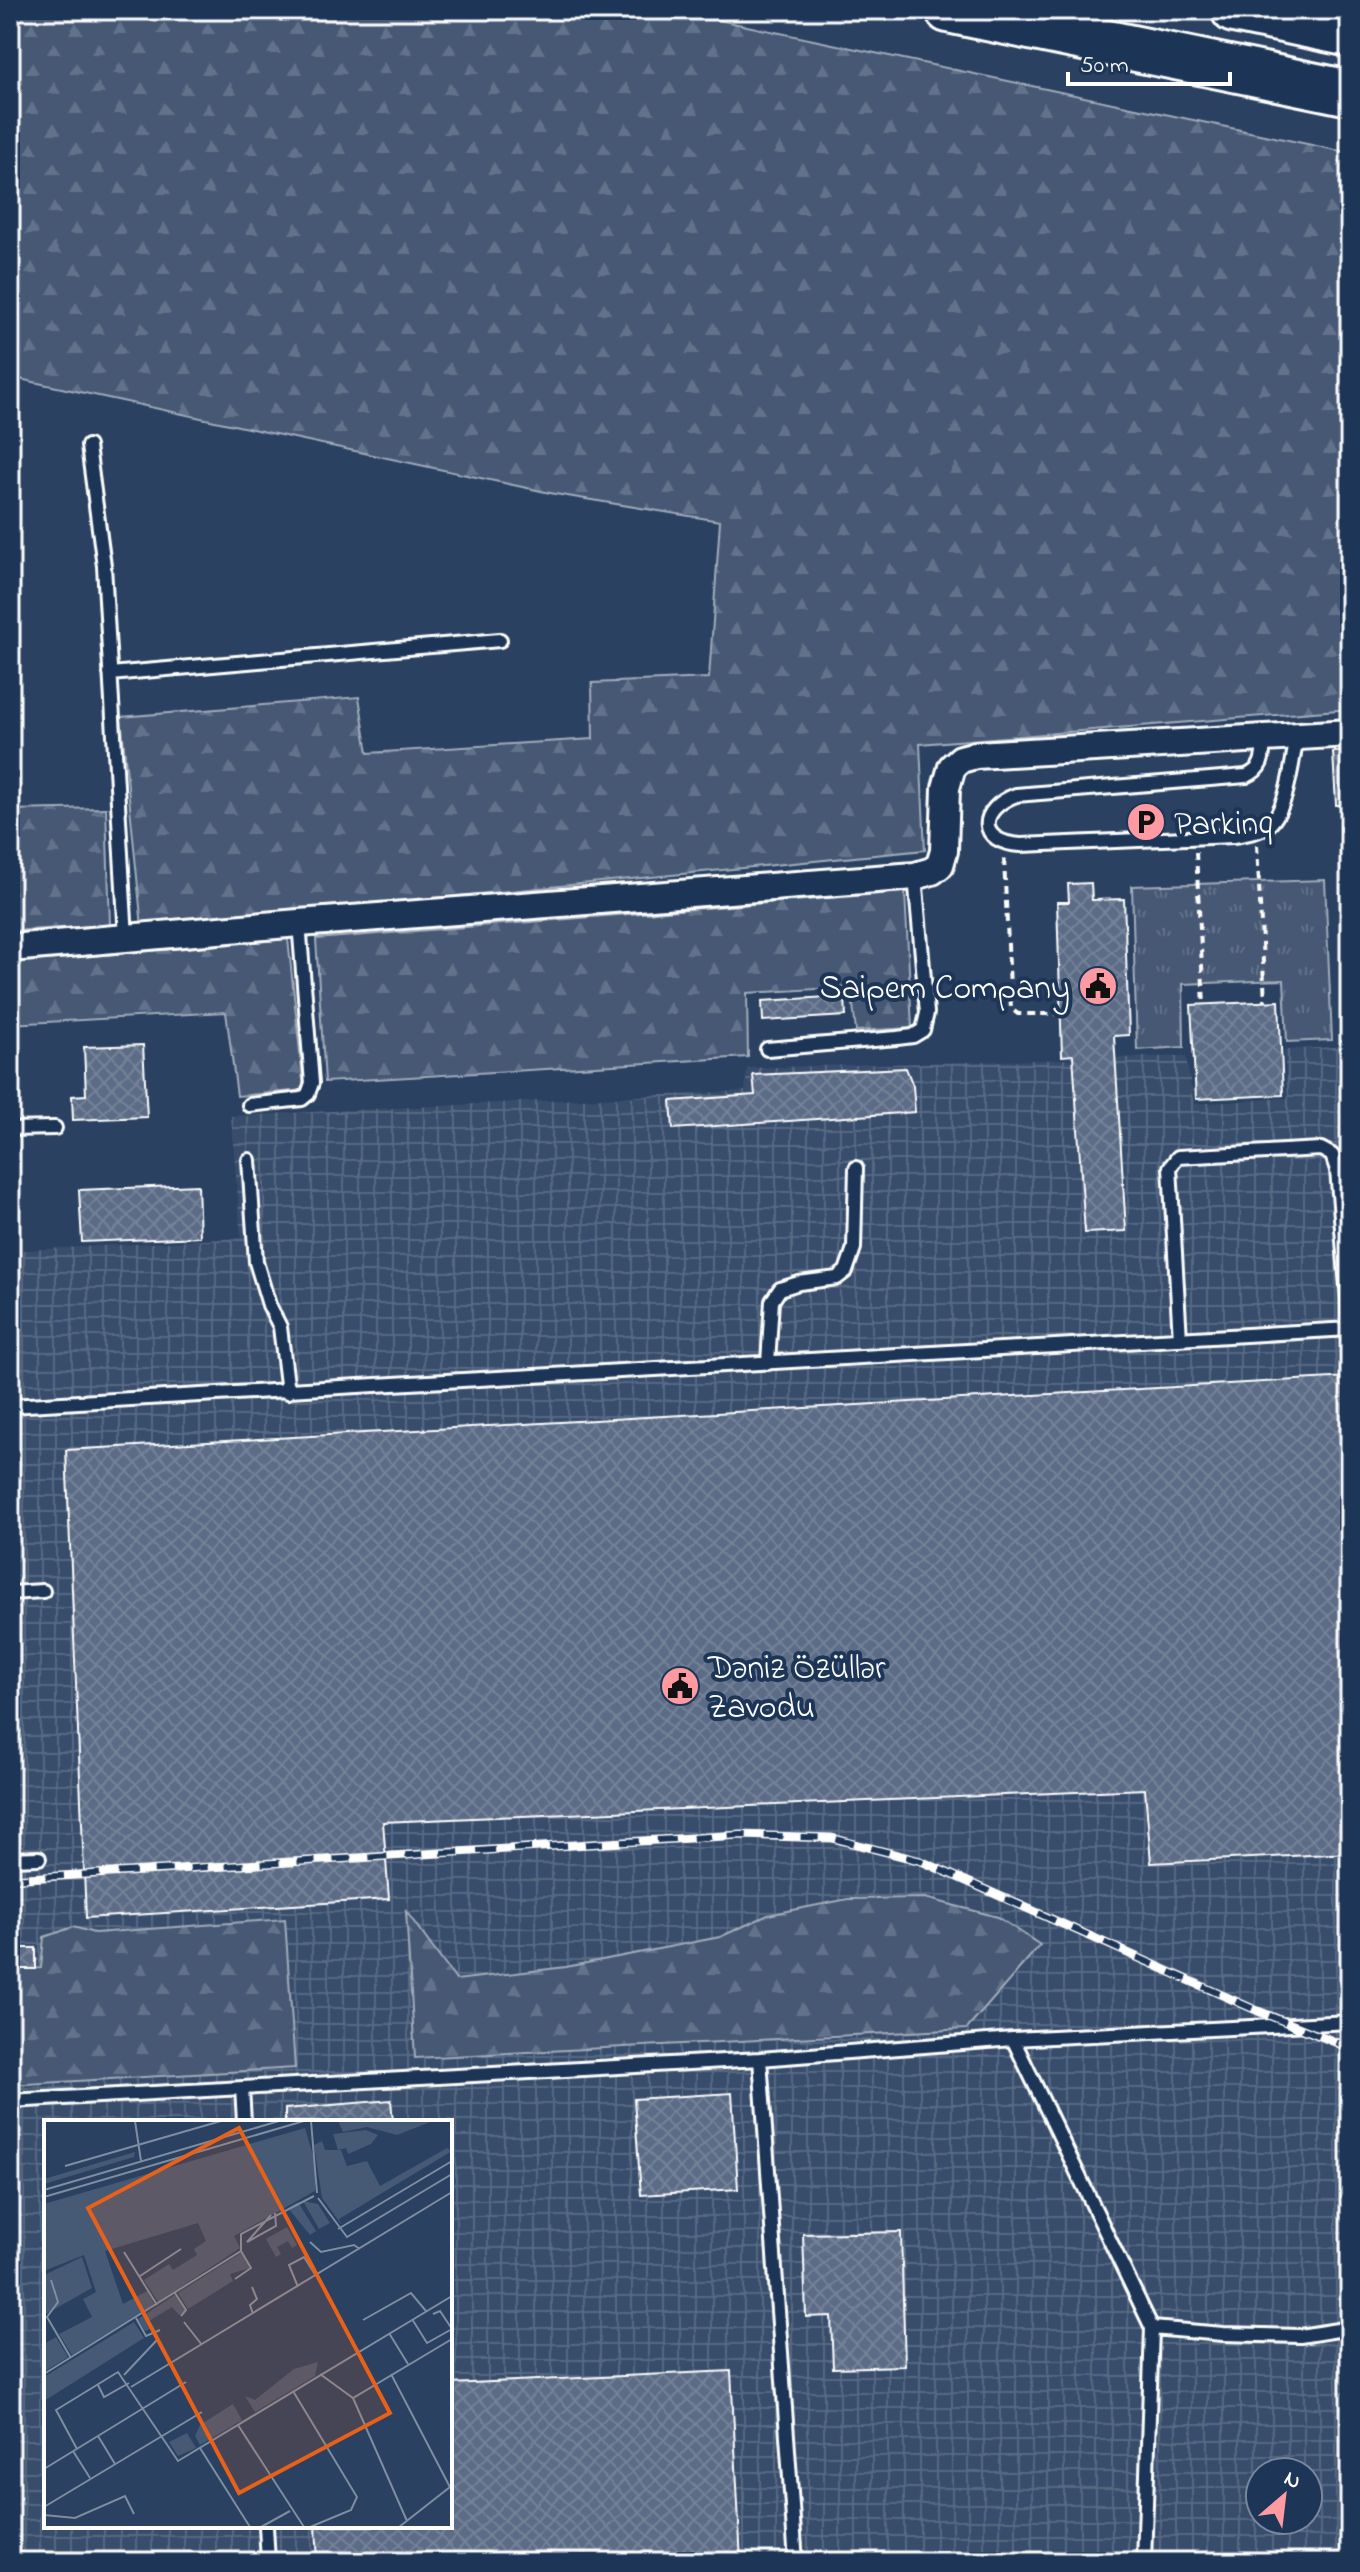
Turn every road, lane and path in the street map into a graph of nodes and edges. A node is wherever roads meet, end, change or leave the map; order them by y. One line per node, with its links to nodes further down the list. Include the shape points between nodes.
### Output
1 (948, 10): 4 (highway)
2 (1234, 10): 3 (highway)
3 (1350, 34)
4 (1350, 93)
5 (88, 446): 7 (lane, via 104,566)
6 (500, 640): 7 (lane)
7 (110, 674): 16 (lane)
8 (1350, 733): 9 (street)
9 (1297, 736): 10 (street); 11 (lane, via 1278,812)
10 (1264, 738): 13 (lane, via 1263,760 1246,776 1016,795 1000,801 987,822 991,835); 14 (street, via 961,759 952,767 946,788 940,865)
11 (1257, 831): 12 (lane); 18 (path)
12 (1195, 838): 13 (lane); 19 (path)
13 (1004, 844): 20 (path, via 1011,1009 1018,1014)
14 (915, 876): 15 (street); 21 (lane, via 927,1013 923,1030 897,1038)
15 (299, 923): 16 (street); 22 (lane, via 312,1083 302,1099)
16 (126, 938): 17 (street)
17 (10, 948)
18 (1265, 1002)
19 (1204, 1005)
20 (1061, 1014)
21 (767, 1049)
22 (249, 1105)
23 (55, 1128): 24 (lane)
24 (10, 1129)
25 (249, 1160): 31 (lane, via 256,1262 280,1327)
26 (856, 1168): 30 (lane, via 854,1248 846,1271 837,1278 780,1289 772,1301)
27 (1350, 1322): 29 (lane, via 1332,1155 1321,1149 1198,1155 1178,1157 1170,1167)
28 (1350, 1329): 29 (lane)
29 (1180, 1339): 30 (lane)
30 (768, 1363): 31 (lane)
31 (288, 1392): 32 (lane)
32 (10, 1406)
33 (43, 1591): 34 (lane)
34 (10, 1593)
35 (39, 1858): 36 (lane)
36 (10, 1859)
37 (1350, 2022): 38 (lane)
38 (1013, 2039): 39 (lane); 43 (lane)
39 (760, 2059): 40 (lane); 47 (lane)
40 (242, 2088): 41 (lane); 42 (lane)
41 (10, 2101)
42 (244, 2120)
43 (1152, 2328): 44 (lane, via 1300,2336); 48 (lane)
44 (1350, 2328)
45 (266, 2528): 46 (lane)
46 (268, 2562)
47 (796, 2562)
48 (1144, 2562)

